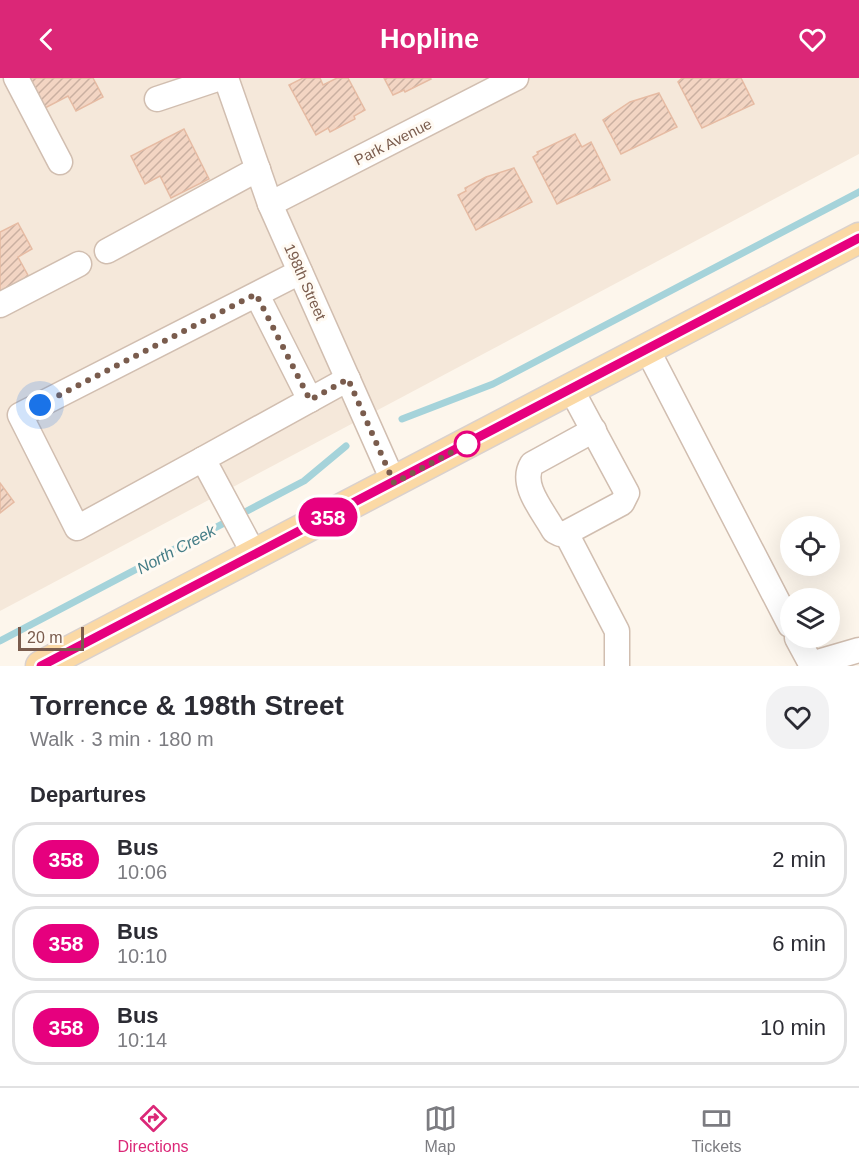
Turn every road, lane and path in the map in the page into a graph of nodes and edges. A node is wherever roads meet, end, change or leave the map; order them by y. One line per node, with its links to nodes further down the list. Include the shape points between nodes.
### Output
1 (16, 78): 6 (street)
2 (220, 78): 5 (street)
3 (226, 78): 7 (street, 198th Street)
4 (516, 78): 8 (street, Park Avenue)
5 (157, 99)
6 (60, 162)
7 (258, 169): 8 (street, 198th Street); 10 (street)
8 (270, 204): 12 (street, 198th Street)
9 (859, 238): 15 (main road)
10 (107, 251)
11 (79, 264): 14 (street)
12 (300, 272): 13 (street); 16 (street, 198th Street)
13 (256, 294): 18 (street); 20 (street, via 20,415 77,528)
14 (0, 305)
15 (647, 349): 17 (main road); 24 (street)
16 (348, 379): 18 (street); 21 (street, 198th Street)
17 (571, 389): 19 (street); 21 (main road)
18 (310, 400): 20 (street)
19 (594, 430): 22 (street, via 627,493 626,500); 22 (street, via 529,468 528,486 554,531)
20 (203, 459): 23 (street)
21 (394, 483): 23 (main road)
22 (566, 533): 29 (street, via 617,631)
23 (250, 546): 28 (main road)
24 (780, 606)
25 (802, 648): 27 (street)
26 (859, 650): 27 (street)
27 (810, 665)
28 (41, 666)
29 (617, 666)

